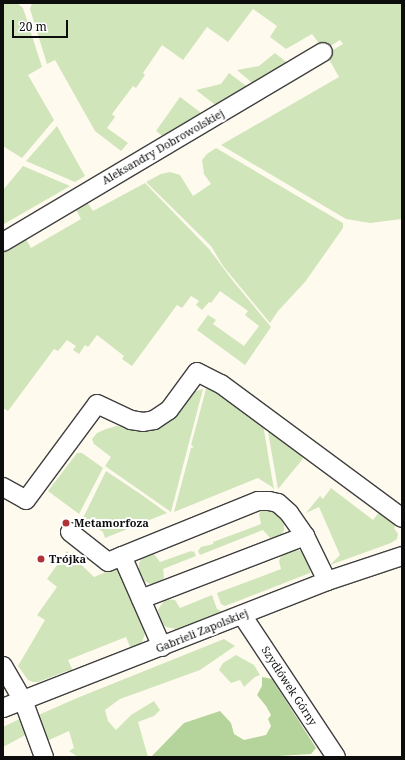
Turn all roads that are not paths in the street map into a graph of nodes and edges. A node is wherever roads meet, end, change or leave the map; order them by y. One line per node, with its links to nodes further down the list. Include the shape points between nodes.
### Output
1 (323, 52): 2 (street, Aleksandry Dobrowolskiej)
2 (3, 242)
3 (3, 487): 4 (street, via 26,500 97,404 131,420 154,420 169,410 197,372 221,384)
4 (402, 518)
5 (70, 532): 7 (street, via 108,562)
6 (305, 536): 7 (street, via 283,507 264,500); 9 (street); 10 (street)
7 (122, 556): 10 (street)
8 (402, 556): 9 (street, Gabrieli Zapolskiej)
9 (327, 581): 11 (street, Gabrieli Zapolskiej)
10 (141, 599): 12 (street)
11 (242, 615): 12 (street, Gabrieli Zapolskiej); 17 (street, Szydłówek Górny)
12 (162, 647): 14 (street, Gabrieli Zapolskiej)
13 (3, 666): 14 (street)
14 (23, 700): 15 (street, Gabrieli Zapolskiej); 16 (street)
15 (3, 708)
16 (44, 757)
17 (332, 757)

